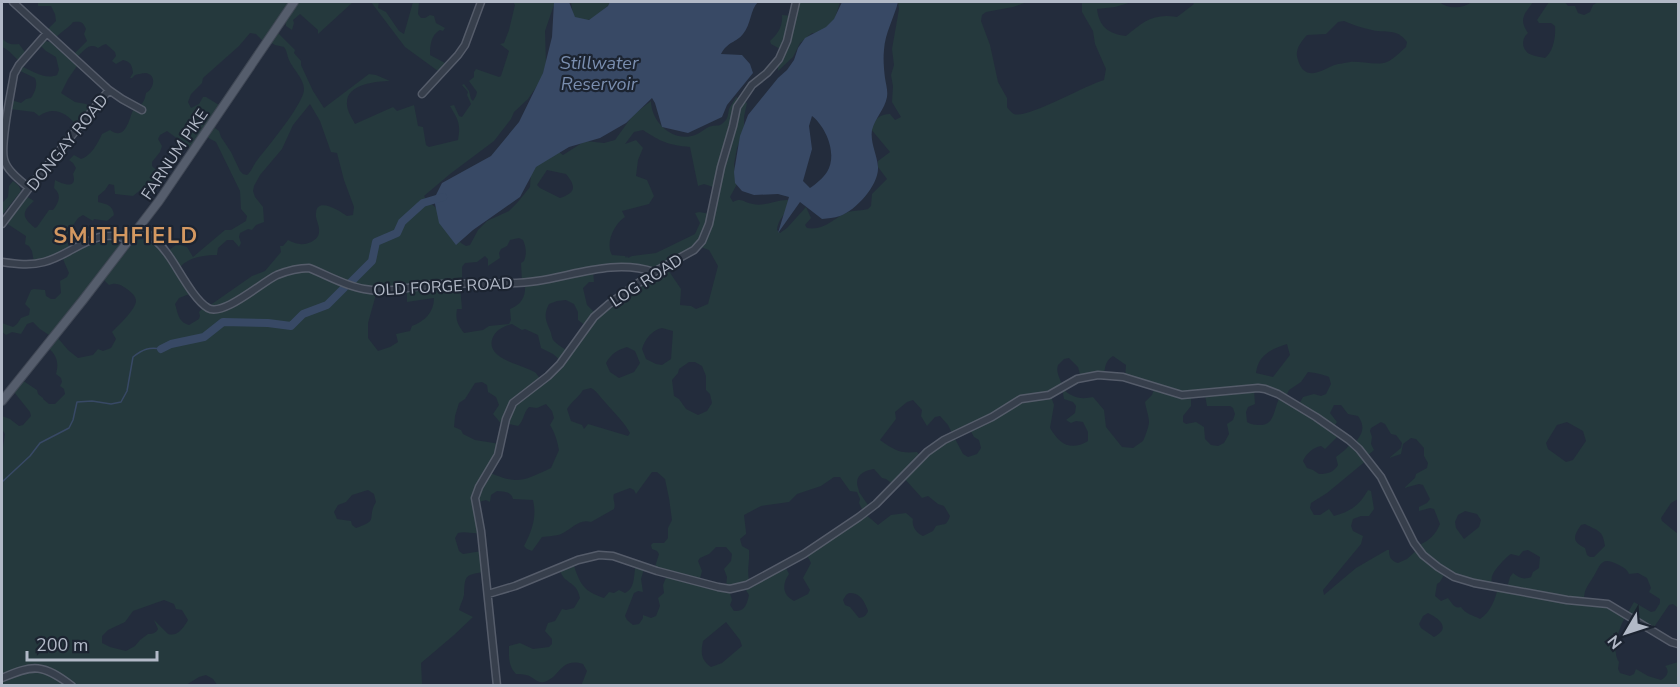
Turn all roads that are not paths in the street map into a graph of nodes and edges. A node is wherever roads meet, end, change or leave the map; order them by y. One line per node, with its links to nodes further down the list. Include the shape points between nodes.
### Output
1 (13, 2): 5 (street)
2 (294, 2): 11 (main road, FARNUM PIKE)
3 (481, 2): 7 (street, via 458,56)
4 (796, 2): 14 (street, LOG ROAD, via 779,58 752,85 738,107 702,241 694,250)
5 (47, 33): 6 (street); 9 (street, via 14,74 4,136 4,161)
6 (109, 90): 8 (street, DONGAY ROAD); 9 (street, DONGAY ROAD)
7 (422, 94)
8 (142, 110)
9 (29, 188): 10 (street, DONGAY ROAD)
10 (2, 224)
11 (139, 228): 12 (main road, FARNUM PIKE); 14 (street, OLD FORGE ROAD, via 161,245 196,296 212,309 222,309 277,276 302,268 377,291 536,281 616,267 640,267)
12 (129, 240): 13 (street, via 105,235 45,262); 15 (main road, FARNUM PIKE)
13 (2, 262)
14 (654, 272): 16 (street, LOG ROAD, via 594,317 549,376 513,403 498,455 475,498)
15 (2, 401)
16 (488, 594): 17 (street, via 599,555 718,587 747,585 804,554 859,517 944,440 1021,399 1049,394 1077,379 1098,375 1123,377 1182,395 1266,388 1316,417 1359,449 1381,477 1414,543 1438,567 1474,583 1608,604); 20 (street, LOG ROAD)
17 (1678, 644)
18 (2, 678): 19 (street, via 38,667)
19 (72, 686)
20 (497, 686)

